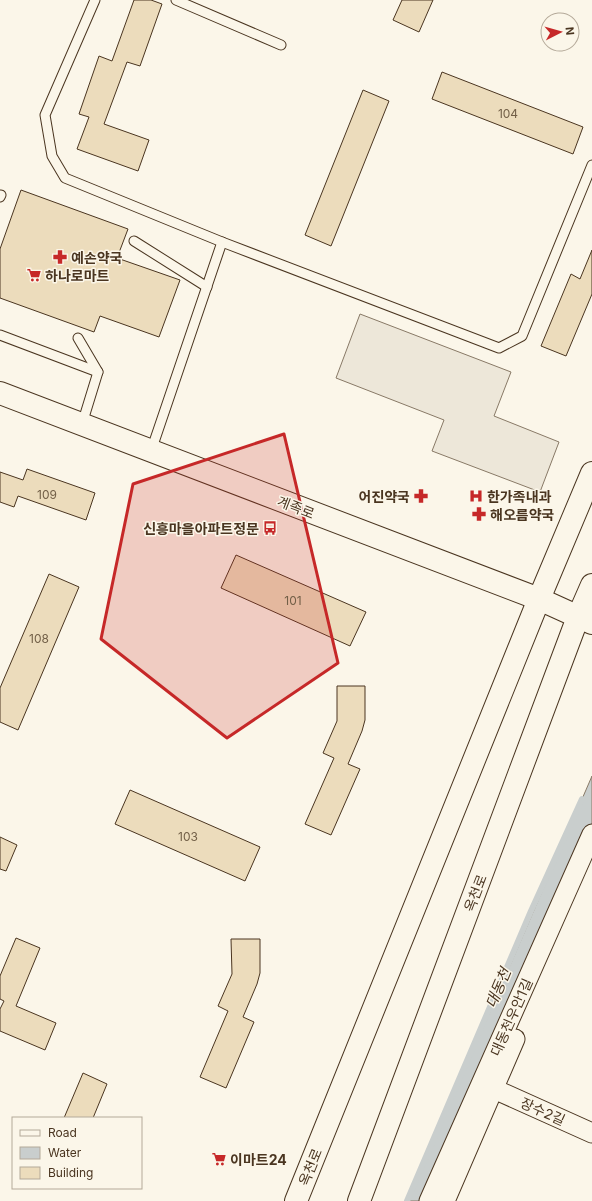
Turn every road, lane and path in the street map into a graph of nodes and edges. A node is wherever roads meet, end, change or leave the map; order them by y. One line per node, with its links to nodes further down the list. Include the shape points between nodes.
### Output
1 (95, 0): 6 (lane, via 45,115 52,156 65,178)
2 (176, 0): 3 (lane)
3 (281, 45)
4 (592, 165): 6 (lane, via 522,336 499,348)
5 (134, 241): 7 (lane)
6 (222, 242): 7 (lane)
7 (207, 287): 13 (lane)
8 (0, 335): 10 (lane)
9 (78, 338): 10 (lane)
10 (98, 372): 12 (lane)
11 (0, 393): 12 (main road, 계족로)
12 (82, 424): 13 (main road, 계족로)
13 (150, 451): 16 (main road, 계족로)
14 (592, 473): 16 (main road, 옥천로)
15 (592, 585): 17 (main road, 옥천로)
16 (539, 599): 17 (main road, 계족로); 22 (main road, 옥천로)
17 (585, 620): 23 (main road, 옥천로)
18 (592, 834): 24 (street, 대동천우안1길)
19 (592, 860): 20 (street, 대동천우안1길)
20 (494, 1089): 21 (street, 장수2길); 25 (street, 대동천우안1길)
21 (592, 1133)
22 (296, 1201)
23 (359, 1201)
24 (429, 1201)
25 (445, 1201)

